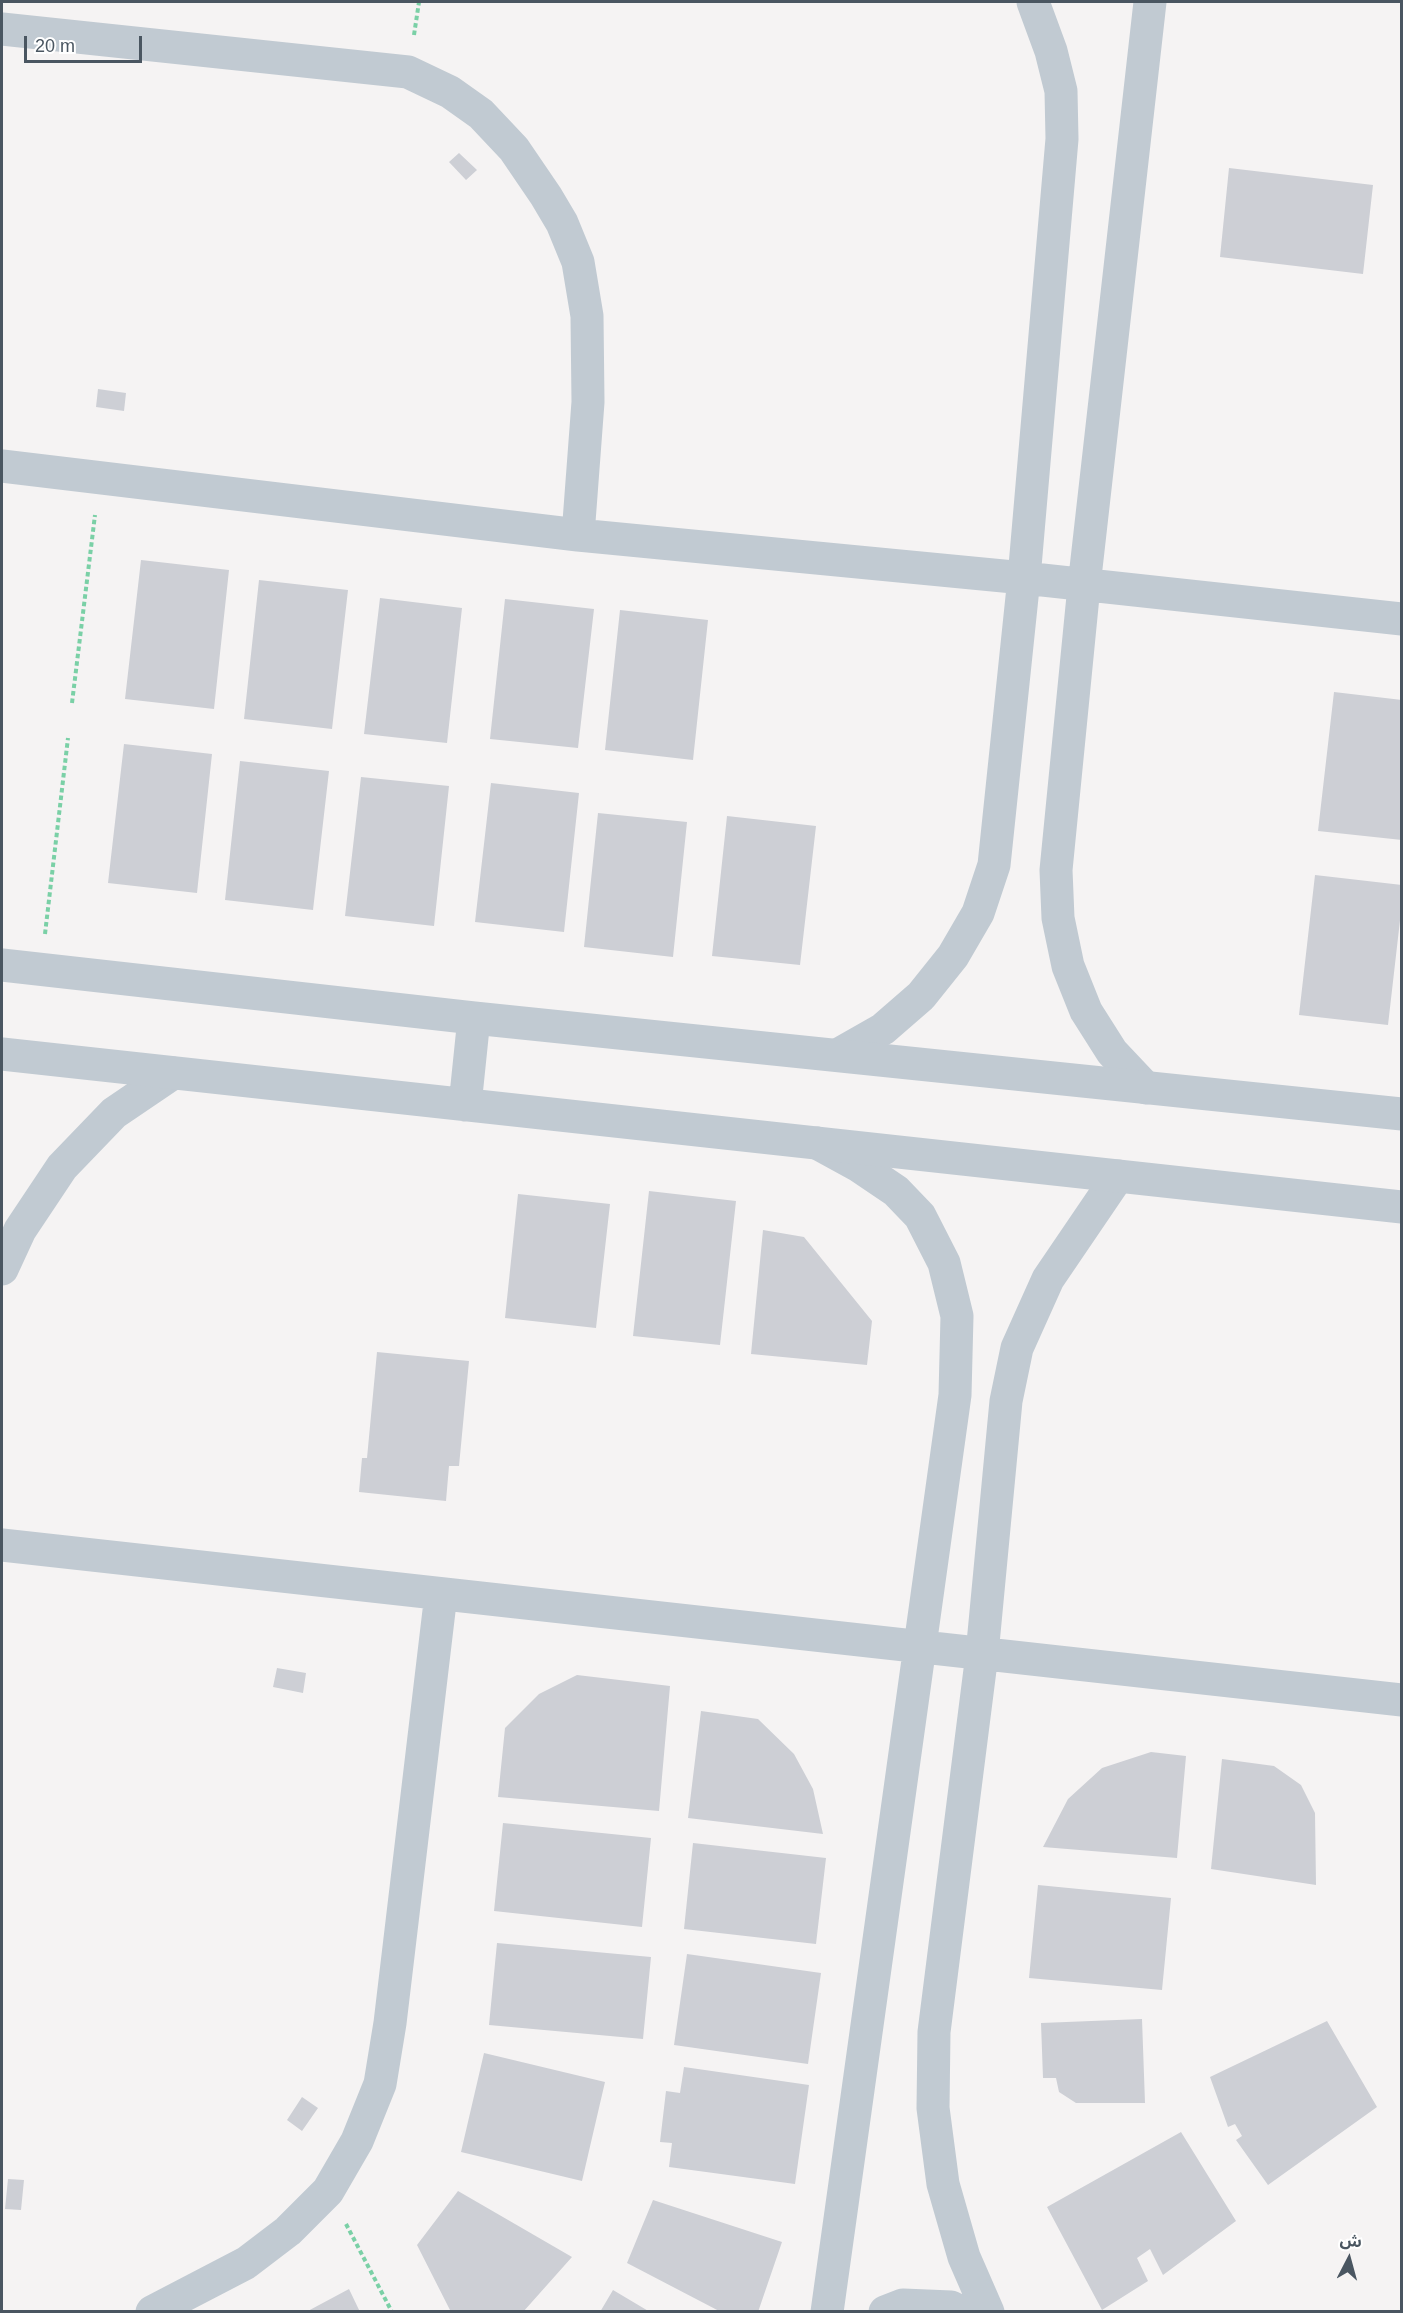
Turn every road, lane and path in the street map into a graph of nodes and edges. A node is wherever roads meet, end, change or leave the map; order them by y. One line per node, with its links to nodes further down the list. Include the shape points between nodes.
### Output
1 (1033, 2): 7 (street, via 1061,91 1062,139)
2 (1150, 2): 8 (street)
3 (2, 28): 6 (street, via 408,72 450,92 481,114 514,149 546,196 578,262 586,316 588,402)
4 (2, 466): 5 (street)
5 (99, 478): 6 (street); 10 (path)
6 (578, 535): 7 (street)
7 (1024, 578): 8 (street); 16 (street, via 994,865 978,913 953,956 921,996 883,1029)
8 (1084, 586): 9 (street); 18 (street, via 1056,870 1058,918 1068,966 1086,1011 1113,1052)
9 (1401, 619)
10 (72, 703)
11 (68, 738): 13 (path)
12 (2, 965): 13 (street)
13 (41, 970): 14 (street)
14 (474, 1018): 16 (street); 19 (street)
15 (2, 1054): 17 (street)
16 (839, 1054): 18 (street)
17 (173, 1073): 19 (street); 24 (street, via 114,1113 62,1167 20,1230)
18 (1146, 1088): 20 (street)
19 (465, 1105): 21 (street)
20 (1401, 1114)
21 (817, 1143): 22 (street); 27 (street, via 859,1166 909,1203 944,1263 955,1306 955,1395)
22 (1118, 1176): 23 (street); 28 (street, via 1048,1279 1017,1348 1006,1401)
23 (1401, 1207)
24 (2, 1269)
25 (2, 1545): 26 (street)
26 (441, 1593): 27 (street); 30 (street, via 380,2084 357,2141)
27 (920, 1646): 28 (street); 33 (street)
28 (982, 1654): 29 (street); 36 (street, via 934,2032 933,2108 943,2184 964,2257)
29 (1401, 1700)
30 (328, 2191): 31 (street, via 288,2231 246,2263); 32 (path)
31 (152, 2312)
32 (392, 2312)
33 (827, 2312)
34 (885, 2312): 35 (street, via 903,2305 951,2307)
35 (961, 2312)
36 (988, 2312)

